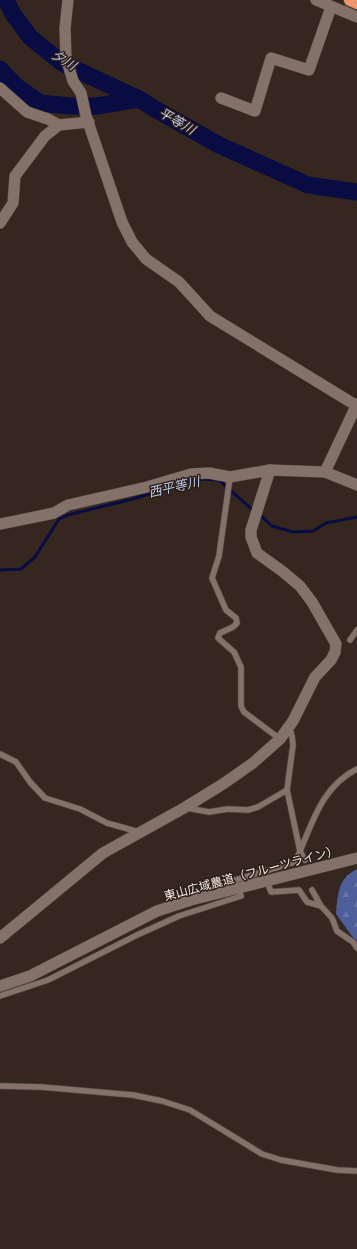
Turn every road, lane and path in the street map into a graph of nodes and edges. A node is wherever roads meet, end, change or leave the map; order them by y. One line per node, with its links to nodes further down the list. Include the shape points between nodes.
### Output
1 (68, 0): 9 (street, via 65,28 66,58 73,81 81,93)
2 (316, 0): 5 (street)
3 (350, 0): 4 (highway)
4 (357, 3)
5 (331, 7): 6 (street); 8 (street, via 309,70 271,58 255,111)
6 (357, 17)
7 (0, 88): 10 (street, via 27,112)
8 (221, 98)
9 (88, 119): 10 (street); 12 (street, via 122,222 132,242 146,259 179,282 210,316)
10 (59, 125): 11 (street, via 45,136 15,176 12,203)
11 (0, 223)
12 (357, 405): 14 (street)
13 (270, 470): 14 (street); 15 (street); 20 (street, via 254,519 251,537 257,552 300,586 336,644 331,660 315,677 302,706)
14 (325, 472): 16 (street)
15 (230, 479): 17 (street, via 209,473 191,474 68,505 54,513); 21 (lane, via 219,556 212,578 226,610 236,618 237,623 220,633 218,638 234,652 242,667 241,706 244,712)
16 (357, 485)
17 (0, 524)
18 (357, 630): 19 (lane)
19 (350, 640)
20 (289, 726): 21 (street); 24 (lane, via 294,745)
21 (280, 739): 25 (street, via 253,763)
22 (0, 754): 26 (lane, via 16,762 30,782 46,798 80,809 107,823)
23 (357, 769): 27 (lane, via 346,774 324,798 308,828)
24 (286, 790): 25 (lane, via 258,807 248,810 228,809 209,812); 27 (lane)
25 (184, 808): 26 (street)
26 (139, 832): 35 (street, via 103,853)
27 (300, 851): 29 (lane); 33 (lane, via 295,862 229,882)
28 (357, 858): 30 (street, 東山広域農道（フルーツライン）)
29 (305, 860)
30 (267, 881): 31 (street, 東山広域農道（フルーツライン）); 34 (lane, via 271,892 299,890 307,902)
31 (238, 888): 33 (street, 東山広域農道（フルーツライン）); 38 (lane, via 241,896 179,916 48,980)
32 (312, 890): 34 (lane)
33 (227, 891): 37 (street, 東山広域農道（フルーツライン）, via 157,912 30,976)
34 (321, 906): 36 (lane, via 332,918 337,931 354,942)
35 (0, 938)
36 (357, 948)
37 (0, 986)
38 (0, 996)
39 (0, 1086): 40 (lane, via 48,1087 133,1095 162,1101 190,1110 262,1154 281,1160)
40 (357, 1171)

